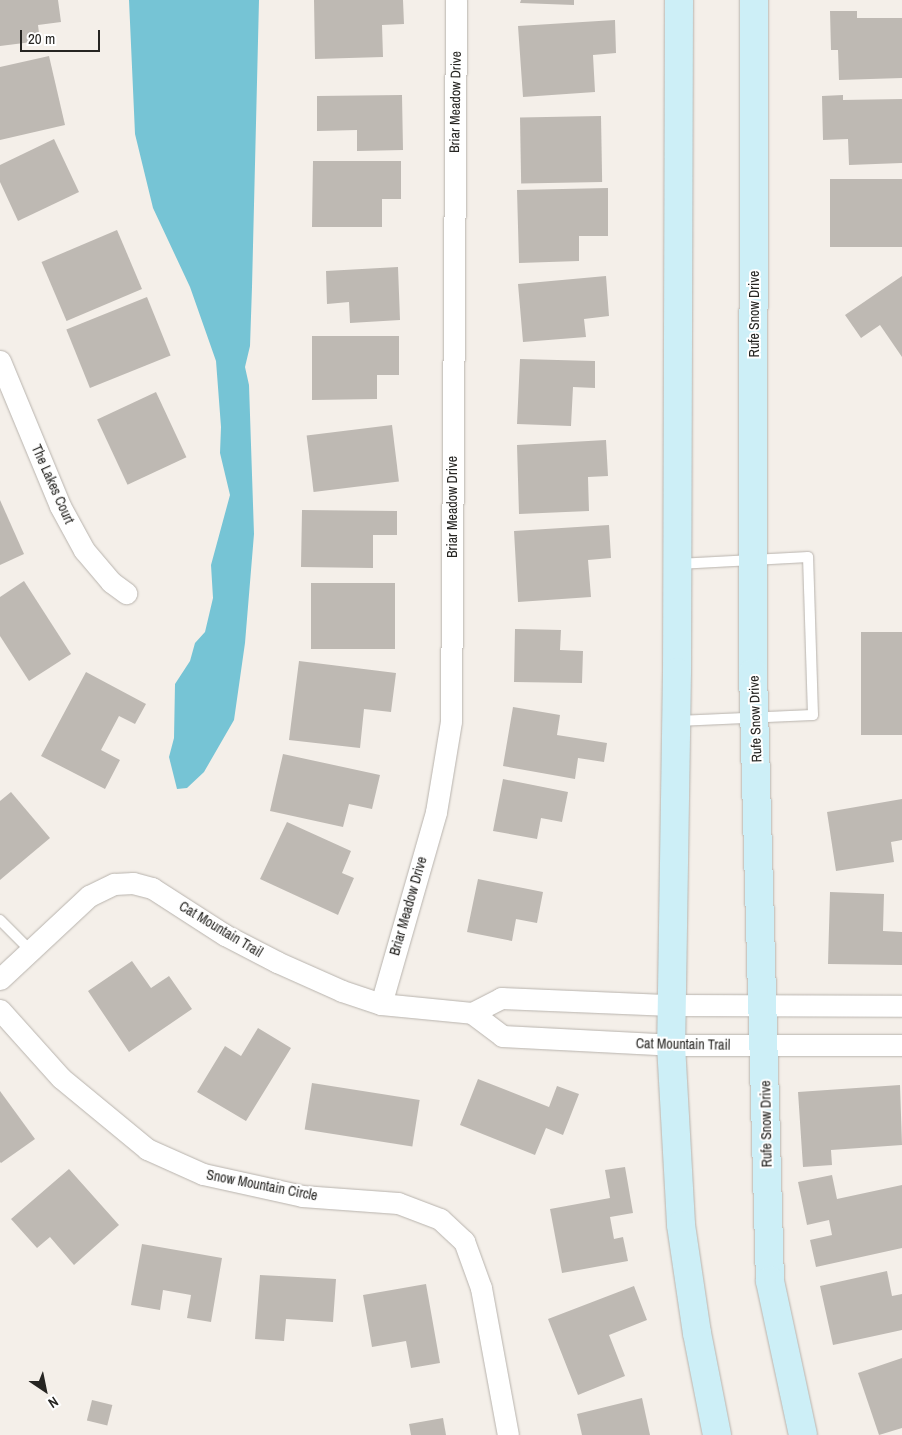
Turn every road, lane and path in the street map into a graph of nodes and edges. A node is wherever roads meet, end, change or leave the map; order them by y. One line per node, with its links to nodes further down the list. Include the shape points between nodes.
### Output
1 (456, 0): 13 (street, Briar Meadow Drive, via 451,721 436,812)
2 (679, 0): 6 (main road)
3 (754, 0): 5 (main road, Rufe Snow Drive)
4 (0, 361): 7 (street, The Lakes Court, via 60,506 74,532 110,582)
5 (753, 559): 6 (lane); 8 (main road, Rufe Snow Drive); 8 (lane, via 808,557 813,715)
6 (678, 564): 9 (main road)
7 (126, 593)
8 (754, 719): 9 (lane); 16 (main road, Rufe Snow Drive)
9 (676, 721): 14 (main road)
10 (0, 920): 11 (lane)
11 (30, 950): 12 (street, Cat Mountain Trail); 13 (street, Cat Mountain Trail, via 89,896 114,884 133,882 152,888 225,935 277,962)
12 (0, 979)
13 (381, 1004): 18 (street, Cat Mountain Trail)
14 (671, 1005): 16 (street); 18 (street, via 501,998); 20 (main road)
15 (902, 1006): 16 (street)
16 (764, 1007): 19 (main road, Rufe Snow Drive)
17 (0, 1010): 22 (street, Snow Mountain Circle, via 61,1078 147,1149 203,1174 302,1196 398,1203 440,1219 464,1241 481,1288)
18 (472, 1013): 20 (street, Cat Mountain Trail, via 502,1036)
19 (764, 1044): 20 (street, Cat Mountain Trail); 21 (street, Cat Mountain Trail); 24 (main road, Rufe Snow Drive, via 770,1281)
20 (671, 1045): 23 (main road, via 681,1225)
21 (902, 1045)
22 (508, 1435)
23 (717, 1435)
24 (803, 1435)

